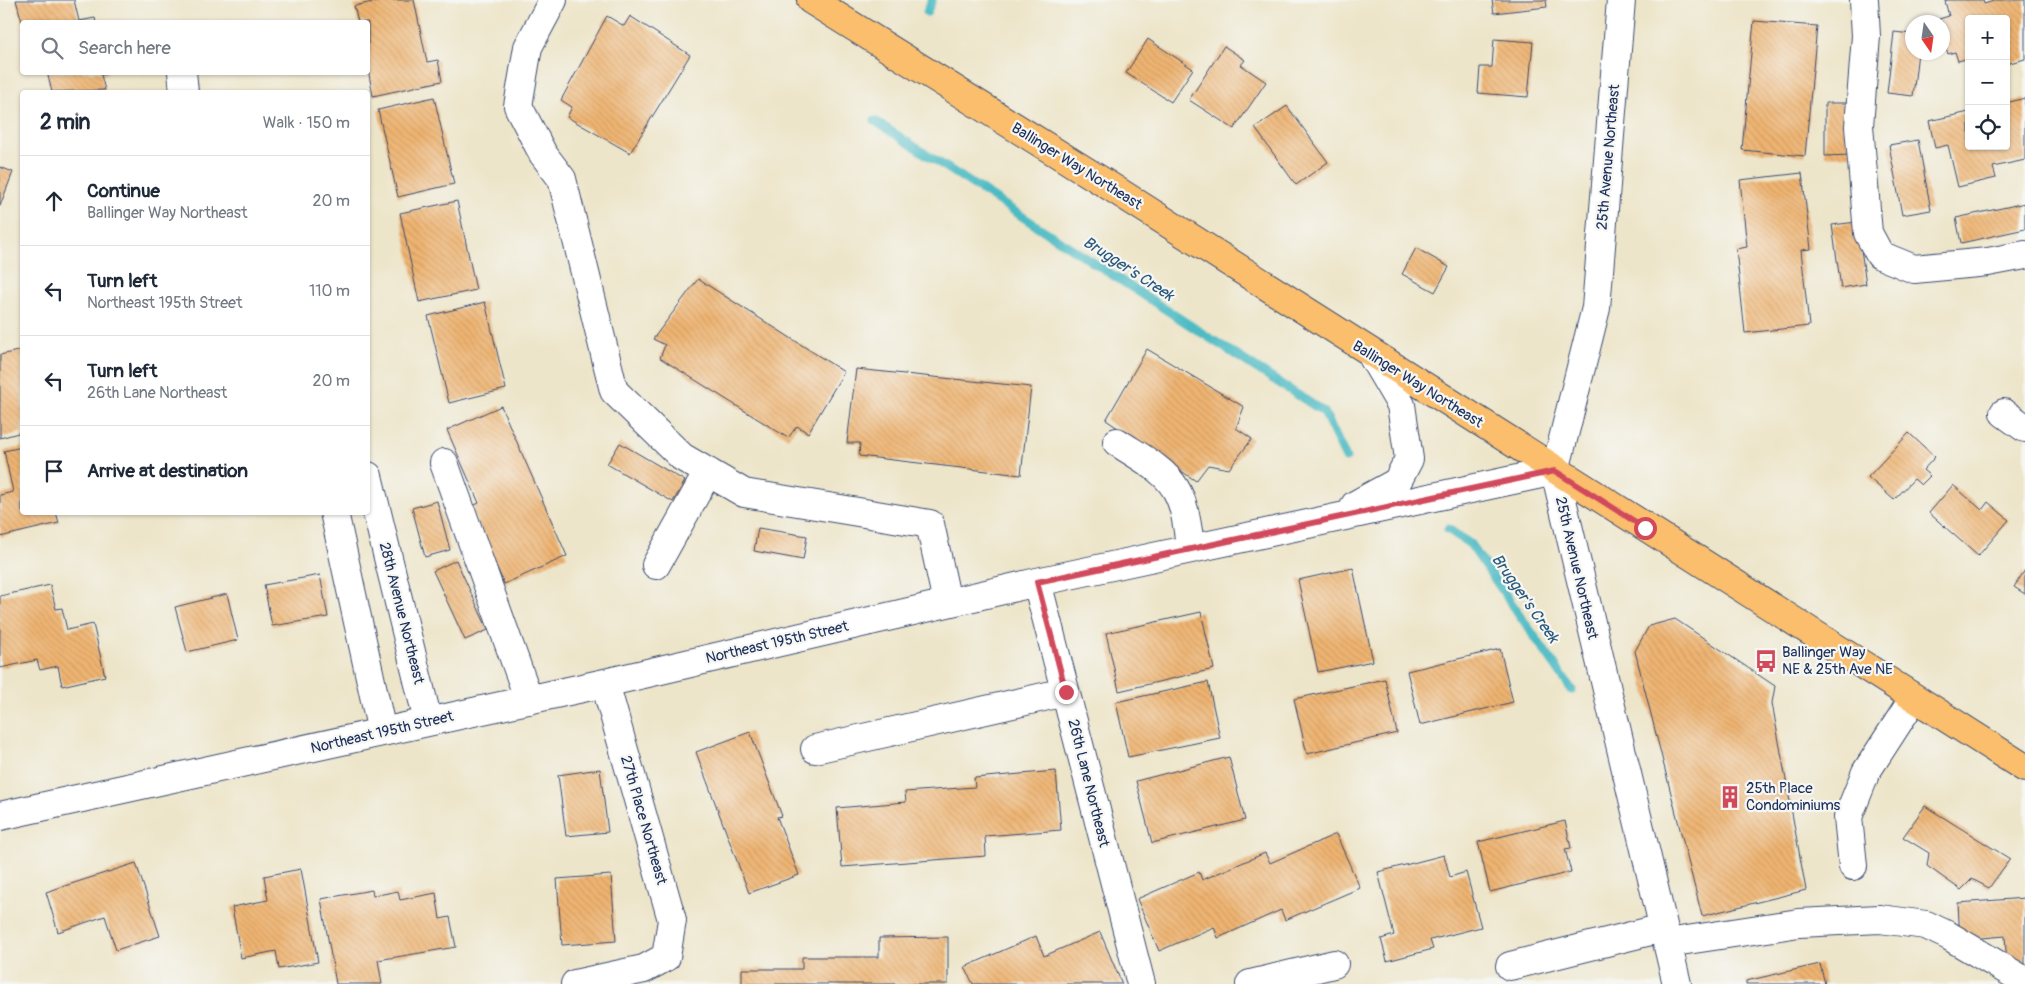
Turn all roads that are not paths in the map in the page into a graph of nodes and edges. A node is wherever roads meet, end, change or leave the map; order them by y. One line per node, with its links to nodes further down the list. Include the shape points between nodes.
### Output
1 (553, 0): 12 (street, via 528,47 518,106 543,154 562,179 614,391 682,458)
2 (811, 0): 8 (main road, Ballinger Way Northeast)
3 (1621, 0): 11 (street, 25th Avenue Northeast, via 1596,308)
4 (1864, 0): 7 (street, via 1866,36 1859,126 1868,233 1880,255 1914,269)
5 (182, 75): 6 (street)
6 (184, 90)
7 (2025, 255)
8 (1370, 354): 11 (main road, Ballinger Way Northeast); 15 (street, via 1401,405 1409,459 1397,482)
9 (1117, 442): 16 (street, via 1165,475 1175,488)
10 (444, 463): 23 (street)
11 (1555, 471): 15 (street, Northeast 195th Street); 22 (main road, Ballinger Way Northeast); 30 (street, 25th Avenue Northeast)
12 (708, 472): 17 (street); 19 (street, via 744,493 930,524)
13 (370, 484): 24 (street, 28th Avenue Northeast)
14 (335, 515): 25 (street)
15 (1329, 519): 16 (street, Northeast 195th Street)
16 (1191, 549): 18 (street, Northeast 195th Street)
17 (656, 564)
18 (1037, 582): 19 (street, Northeast 195th Street); 21 (street, 26th Lane Northeast)
19 (948, 602): 20 (street, Northeast 195th Street)
20 (605, 683): 23 (street, Northeast 195th Street); 34 (street, 27th Place Northeast, via 672,920 666,957 644,969)
21 (1066, 692): 26 (street); 35 (street, 26th Lane Northeast)
22 (1914, 698): 27 (main road, Ballinger Way Northeast); 29 (street, via 1866,772 1848,818)
23 (529, 700): 24 (street, Northeast 195th Street)
24 (428, 721): 25 (street, Northeast 195th Street)
25 (382, 732): 28 (street, Northeast 195th Street)
26 (815, 749)
27 (2025, 768)
28 (0, 816)
29 (1853, 866)
30 (1665, 935): 32 (street); 33 (street, via 1880,918 1926,925); 37 (street, 25th Avenue Northeast)
31 (1334, 964): 36 (street)
32 (1510, 966)
33 (2025, 981)
34 (576, 984)
35 (1141, 984)
36 (1250, 984)
37 (1677, 984)

